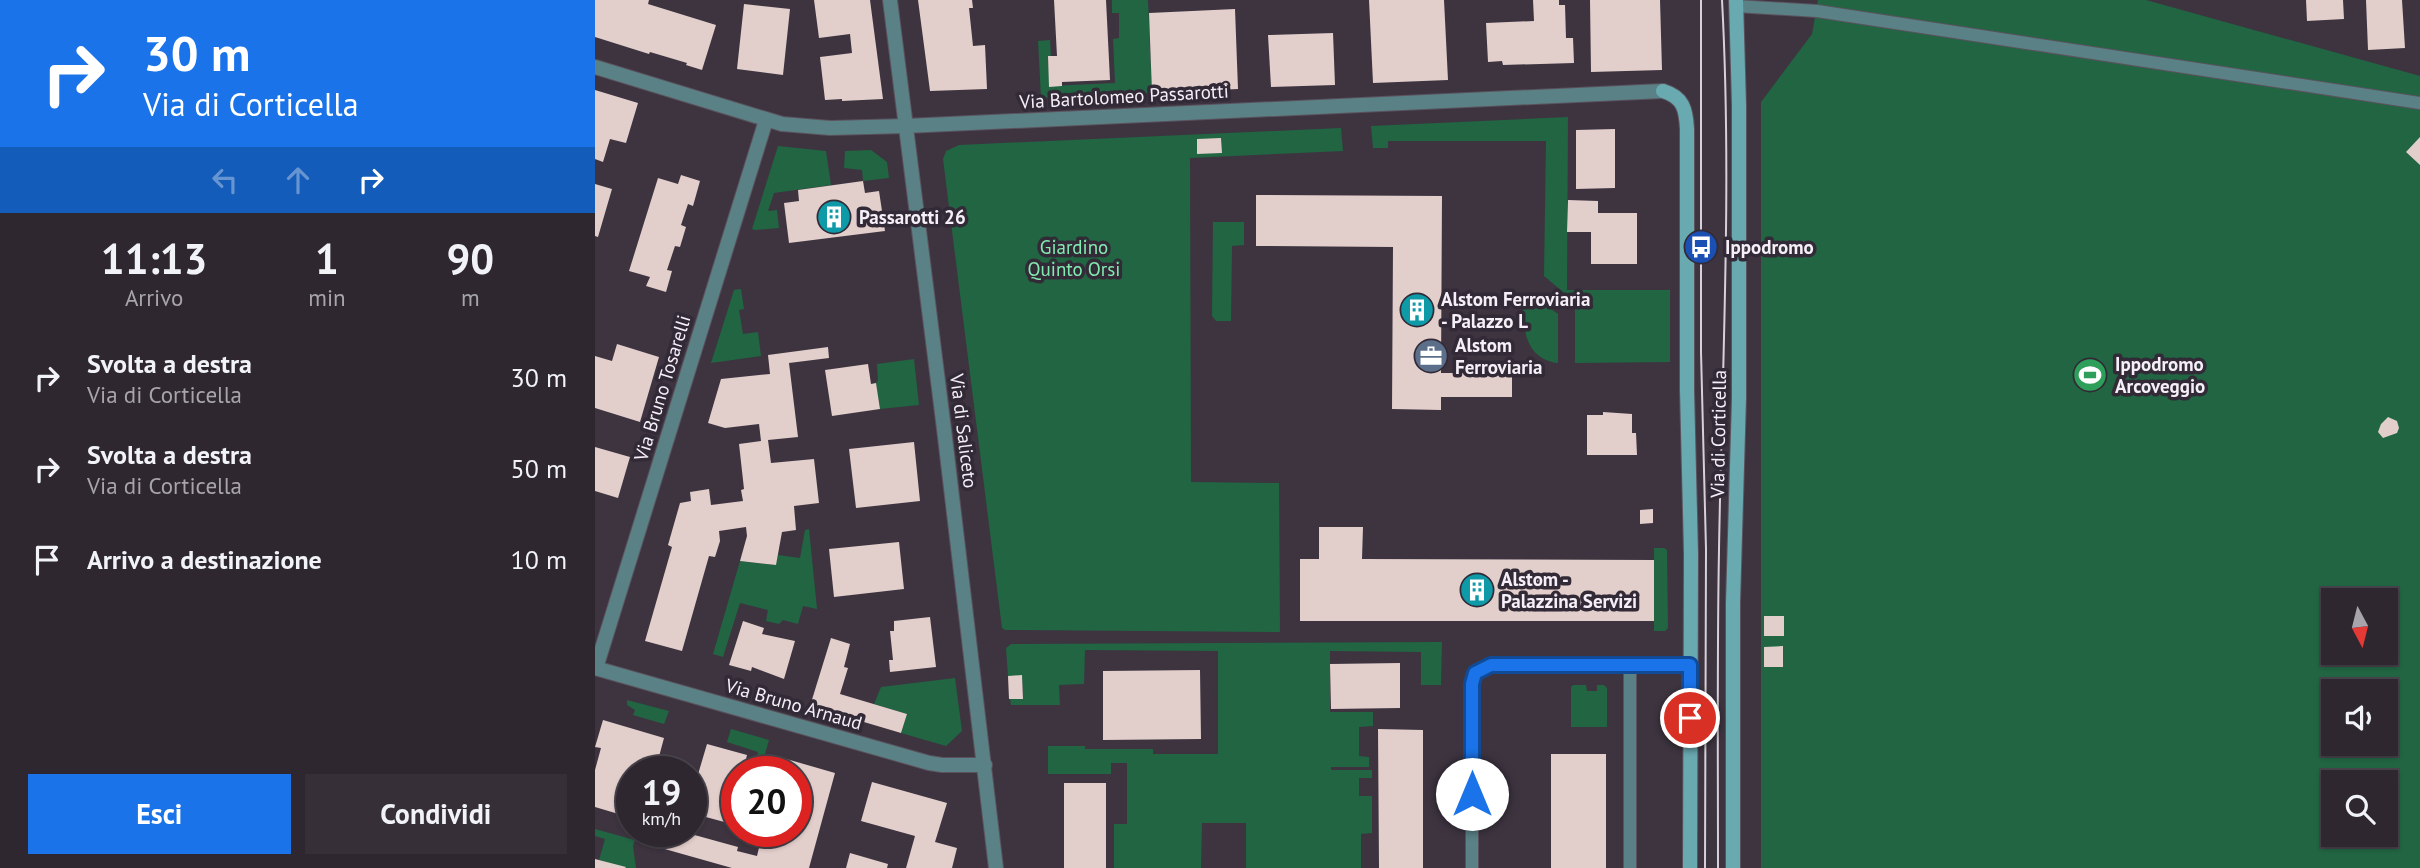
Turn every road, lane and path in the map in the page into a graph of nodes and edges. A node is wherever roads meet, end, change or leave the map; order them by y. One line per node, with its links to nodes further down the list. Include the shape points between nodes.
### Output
1 (890, 0): 7 (street, Via di Saliceto)
2 (1736, 3): 5 (lane, via 1817,10); 16 (main road, Via di Corticella, via 1739,398)
3 (595, 67): 6 (street, Via Bartolomeo Passarotti)
4 (1664, 91): 7 (street, Via Bartolomeo Passarotti); 9 (main road, Via di Corticella, via 1683,103 1688,128)
5 (2420, 103)
6 (766, 120): 7 (street, Via Bartolomeo Passarotti, via 816,127); 10 (street, Via Bruno Tosarelli)
7 (906, 126): 11 (street, Via di Saliceto)
8 (1630, 664): 9 (lane); 13 (lane, via 1499,664 1475,673); 14 (lane)
9 (1690, 665): 15 (main road, Via di Corticella)
10 (595, 668): 11 (street, Via Bruno Arnaud, via 929,763)
11 (985, 765): 12 (street, Via di Saliceto)
12 (996, 868)
13 (1472, 868)
14 (1630, 868)
15 (1691, 868)
16 (1733, 868)

